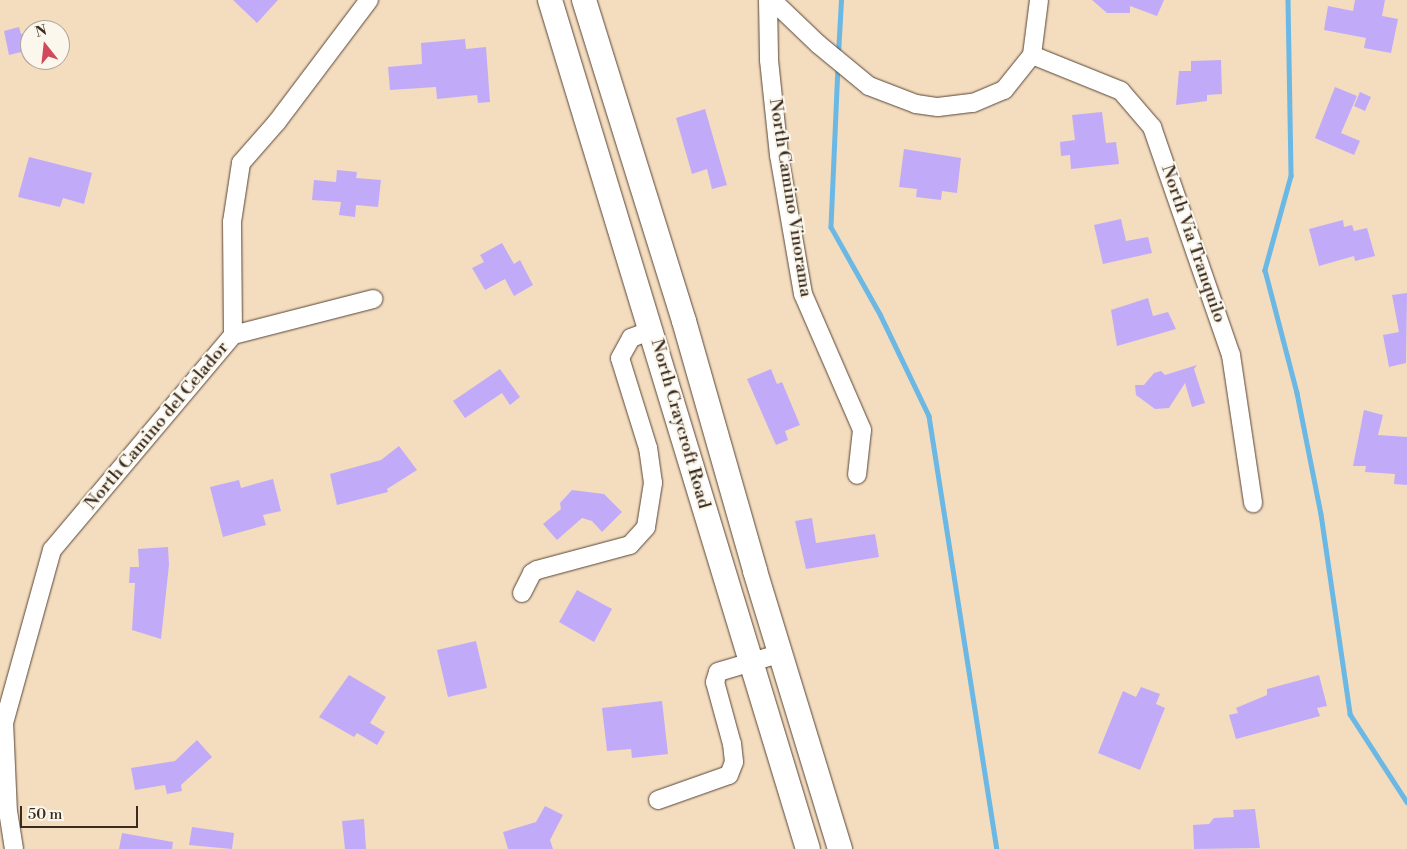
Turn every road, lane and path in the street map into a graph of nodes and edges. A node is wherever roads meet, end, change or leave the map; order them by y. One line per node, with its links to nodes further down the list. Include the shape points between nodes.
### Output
1 (369, 0): 10 (street, North Camino del Celador, via 277,122 241,163 232,222)
2 (550, 0): 9 (main road, North Craycroft Road)
3 (584, 0): 14 (main road, North Craycroft Road, via 684,321)
4 (768, 0): 11 (street, North Camino Vinorama, via 768,60 778,154 803,294 862,430)
5 (772, 0): 7 (street, via 869,86 916,104 956,107 989,99 1004,90)
6 (1038, 0): 7 (street)
7 (1032, 55): 12 (street, North Via Tranquilo, via 1121,91 1152,127 1231,355)
8 (373, 299): 10 (street)
9 (652, 330): 13 (street, via 631,338 620,358 648,448 652,474 646,527 630,545 537,570); 15 (main road, North Craycroft Road)
10 (233, 335): 17 (street, North Camino del Celador, via 52,550 4,724 8,813)
11 (857, 475)
12 (1253, 503)
13 (522, 593)
14 (782, 653): 15 (street); 19 (main road, North Craycroft Road)
15 (754, 662): 16 (street, via 718,672 715,682 732,744 734,762 729,774); 18 (main road, North Craycroft Road)
16 (658, 800)
17 (14, 849)
18 (808, 849)
19 (840, 849)

